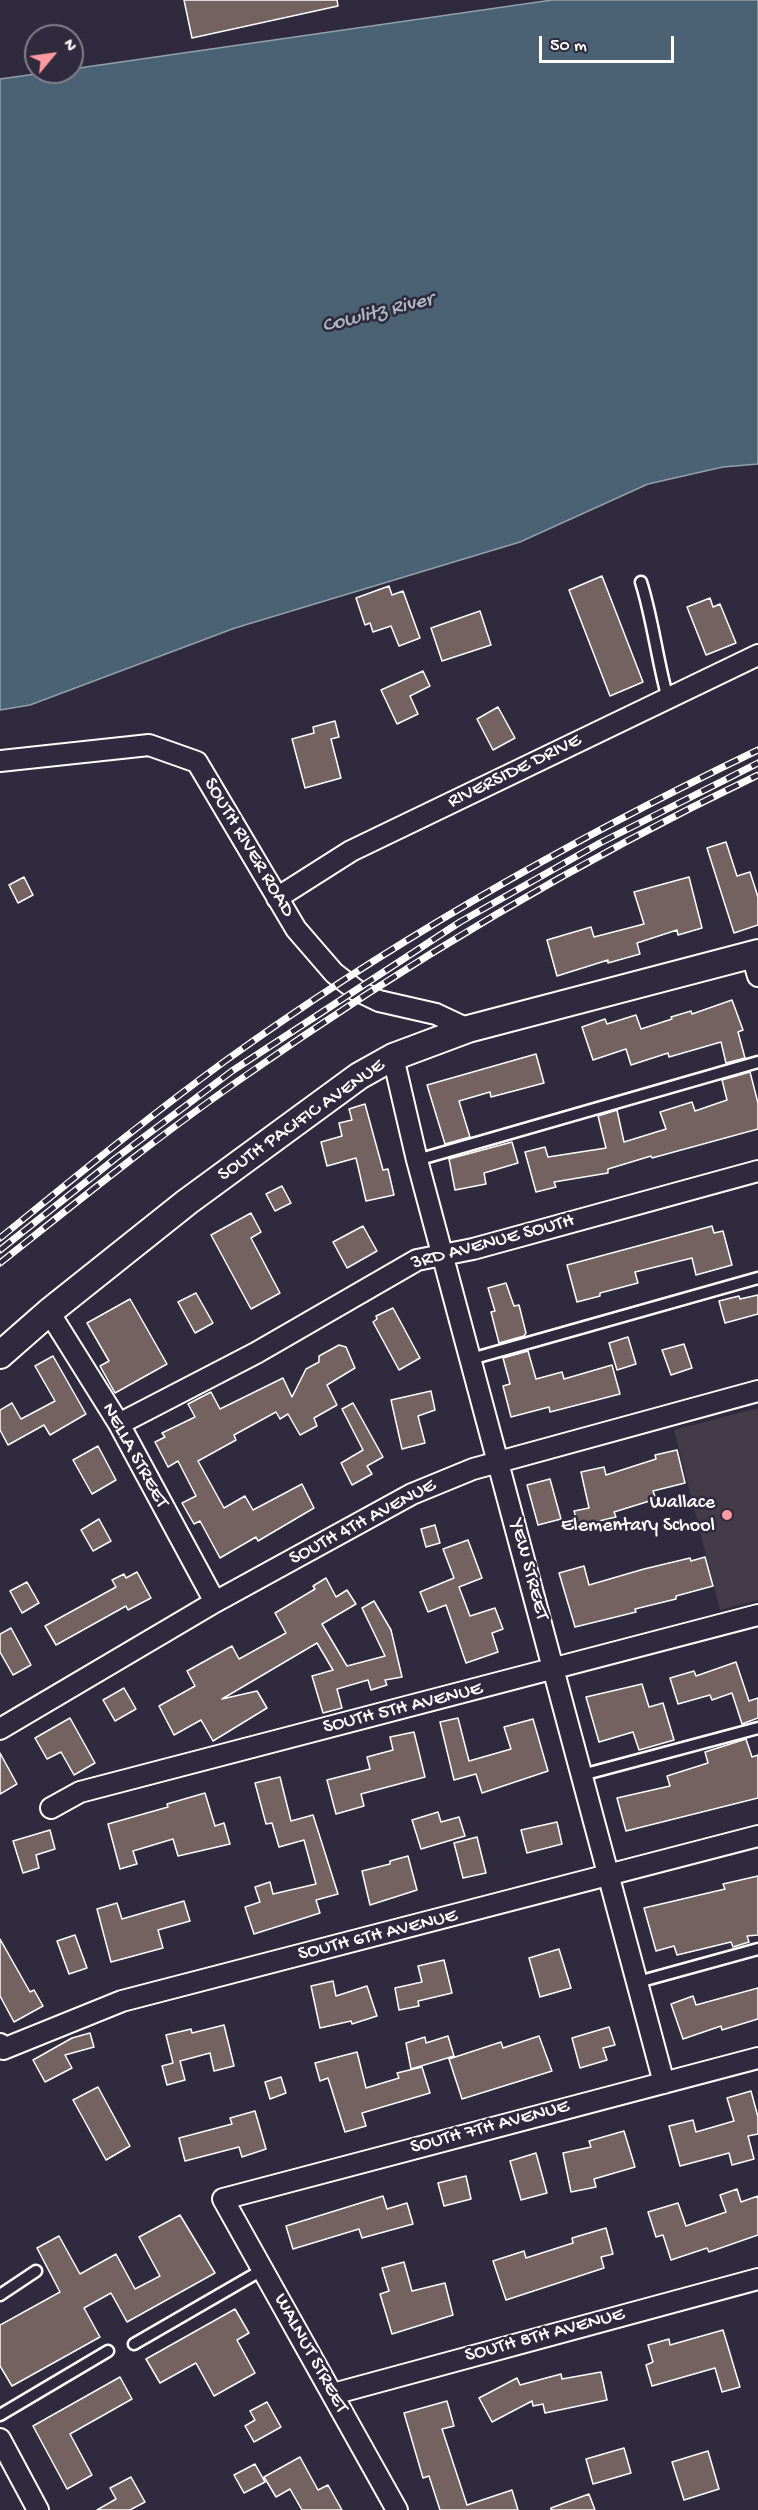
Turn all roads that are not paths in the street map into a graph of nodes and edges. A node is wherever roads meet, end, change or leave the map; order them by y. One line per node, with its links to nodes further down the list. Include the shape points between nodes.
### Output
1 (641, 582): 3 (lane)
2 (758, 656): 3 (street, RIVERSIDE DRIVE)
3 (668, 699): 5 (street, RIVERSIDE DRIVE, via 351,850)
4 (0, 761): 5 (street, SOUTH RIVER ROAD, via 149,745 197,762)
5 (276, 898): 7 (street, SOUTH RIVER ROAD, via 315,953 356,990 379,1001 435,1014)
6 (756, 961): 7 (street, SOUTH PACIFIC AVENUE)
7 (468, 1029): 8 (street, SOUTH PACIFIC AVENUE)
8 (393, 1057): 10 (street, YEW STREET); 14 (street, SOUTH PACIFIC AVENUE, via 359,1076 187,1202)
9 (758, 1062): 10 (lane)
10 (417, 1160): 12 (street, YEW STREET)
11 (758, 1171): 12 (street, 3RD AVENUE SOUTH)
12 (444, 1254): 16 (street, YEW STREET); 18 (street, 3RD AVENUE SOUTH, via 417,1260 256,1353)
13 (758, 1278): 16 (lane)
14 (49, 1312): 15 (street, SOUTH PACIFIC AVENUE); 18 (street, NELLA STREET)
15 (0, 1355)
16 (471, 1359): 19 (street, YEW STREET)
17 (758, 1391): 19 (street, SOUTH 4TH AVENUE)
18 (118, 1424): 20 (street, NELLA STREET)
19 (499, 1462): 20 (street, SOUTH 4TH AVENUE, via 412,1494); 22 (street, YEW STREET)
20 (215, 1602): 24 (street, SOUTH 4TH AVENUE)
21 (758, 1615): 22 (street, SOUTH 5TH AVENUE)
22 (555, 1670): 25 (street, YEW STREET); 26 (street, SOUTH 5TH AVENUE, via 80,1792)
23 (758, 1728): 25 (lane)
24 (0, 1729)
25 (582, 1775): 28 (street, YEW STREET)
26 (51, 1808)
27 (758, 1836): 28 (street, SOUTH 6TH AVENUE)
28 (609, 1876): 30 (street, YEW STREET); 31 (street, SOUTH 6TH AVENUE, via 122,2001)
29 (758, 1949): 30 (lane)
30 (638, 1982): 33 (street, YEW STREET)
31 (1, 2047)
32 (758, 2058): 33 (street, SOUTH 7TH AVENUE)
33 (664, 2082): 34 (street, SOUTH 7TH AVENUE)
34 (223, 2199): 35 (street, WALNUT STREET)
35 (262, 2270): 39 (lane); 41 (street, WALNUT STREET)
36 (36, 2271): 38 (lane)
37 (758, 2278): 41 (street, SOUTH 8TH AVENUE)
38 (0, 2295)
39 (134, 2344)
40 (108, 2351): 42 (lane)
41 (333, 2394): 45 (street, WALNUT STREET)
42 (0, 2415)
43 (0, 2439): 44 (street)
44 (38, 2510)
45 (397, 2510)

